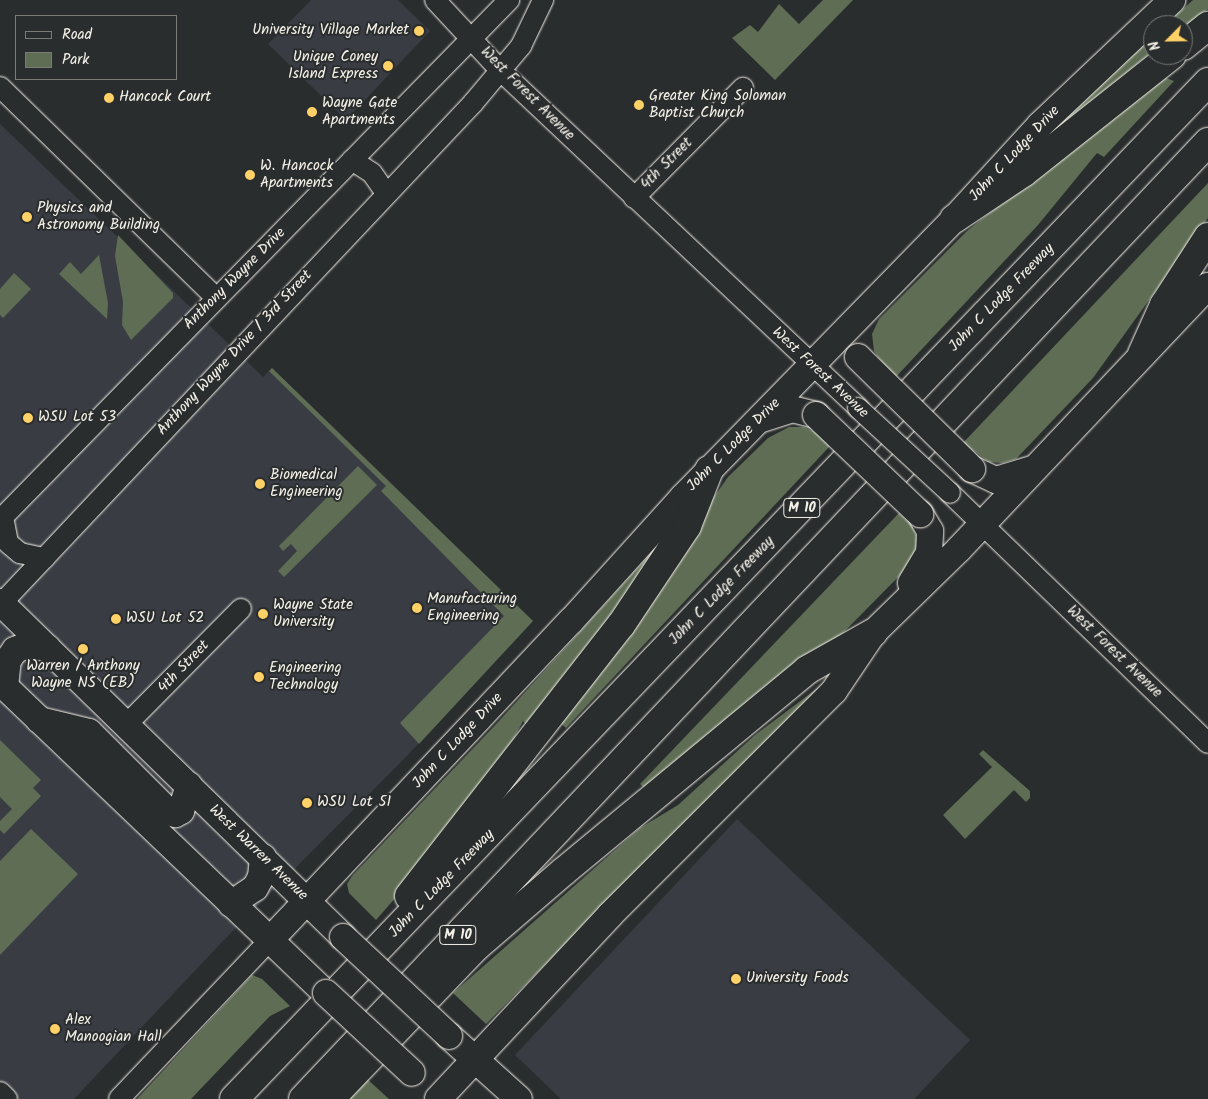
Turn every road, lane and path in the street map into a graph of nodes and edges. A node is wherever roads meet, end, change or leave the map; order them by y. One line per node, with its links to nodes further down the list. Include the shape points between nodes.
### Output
1 (435, 0): 6 (street, West Forest Avenue)
2 (509, 0): 6 (street, Anthony Wayne Drive)
3 (543, 0): 9 (street, Anthony Wayne Drive / 3rd Street, via 521,46)
4 (1172, 0): 17 (main road, John C Lodge Drive, via 1040,125)
5 (1208, 26): 7 (highway)
6 (471, 38): 9 (street, West Forest Avenue); 14 (street, Anthony Wayne Drive)
7 (1193, 38)
8 (1159, 65): 17 (highway, via 1023,173)
9 (501, 71): 15 (street, Anthony Wayne Drive / 3rd Street); 16 (street, West Forest Avenue)
10 (1208, 82): 43 (highway, John C Lodge Freeway / M 10)
11 (0, 88): 20 (street)
12 (743, 88): 16 (street, 4th Street)
13 (1208, 142): 50 (highway, M 10)
14 (352, 160): 15 (street, via 372,173); 20 (street, Anthony Wayne Drive)
15 (386, 193): 29 (street, Anthony Wayne Drive / 3rd Street)
16 (634, 198): 23 (street, West Forest Avenue)
17 (954, 219): 21 (main road, John C Lodge Drive)
18 (1208, 237): 22 (highway, via 1164,305)
19 (1208, 286): 22 (main road)
20 (216, 298): 27 (street, Anthony Wayne Drive)
21 (863, 312): 23 (main road, John C Lodge Drive); 25 (main road, bridge, via 853,339 858,357 972,469 996,480)
22 (1142, 354): 25 (main road)
23 (810, 366): 24 (main road, John C Lodge Drive); 28 (street, West Forest Avenue, bridge)
24 (762, 419): 26 (main road, John C Lodge Drive); 32 (main road, bridge, via 792,409 816,415 920,514 930,531 930,554)
25 (1035, 468): 28 (main road)
26 (709, 470): 41 (main road, John C Lodge Drive); 43 (highway, via 687,526 637,600 394,917)
27 (2, 519): 29 (street, via 8,543 20,554)
28 (982, 524): 32 (main road); 38 (street, West Forest Avenue)
29 (44, 558): 30 (street, Anthony Wayne Drive / 3rd Street)
30 (0, 604): 34 (main road, West Warren Avenue)
31 (241, 609): 37 (street, 4th Street)
32 (893, 614): 33 (main road)
33 (873, 634): 45 (main road, via 834,691); 51 (highway, via 807,670 476,947)
34 (48, 648): 35 (main road, via 21,646 11,654); 37 (main road, West Warren Avenue)
35 (1, 684): 36 (main road)
36 (38, 719): 39 (main road, via 88,732 168,811 175,814 181,811); 42 (main road)
37 (127, 724): 39 (main road, West Warren Avenue)
38 (1208, 744)
39 (189, 785): 40 (main road, West Warren Avenue)
40 (263, 857): 41 (main road, West Warren Avenue); 42 (main road, via 261,877 255,888)
41 (307, 901): 44 (main road, John C Lodge Drive); 45 (main road, West Warren Avenue, bridge, via 449,1036)
42 (231, 904): 44 (main road)
43 (395, 933): 49 (highway, John C Lodge Freeway / M 10)
44 (270, 940): 48 (street); 52 (main road, bridge)
45 (477, 1058): 52 (main road); 53 (main road, West Warren Avenue)
46 (0, 1092): 47 (street)
47 (7, 1099)
48 (119, 1099)
49 (234, 1099)
50 (303, 1099)
51 (330, 1099)
52 (438, 1099)
53 (519, 1099)

